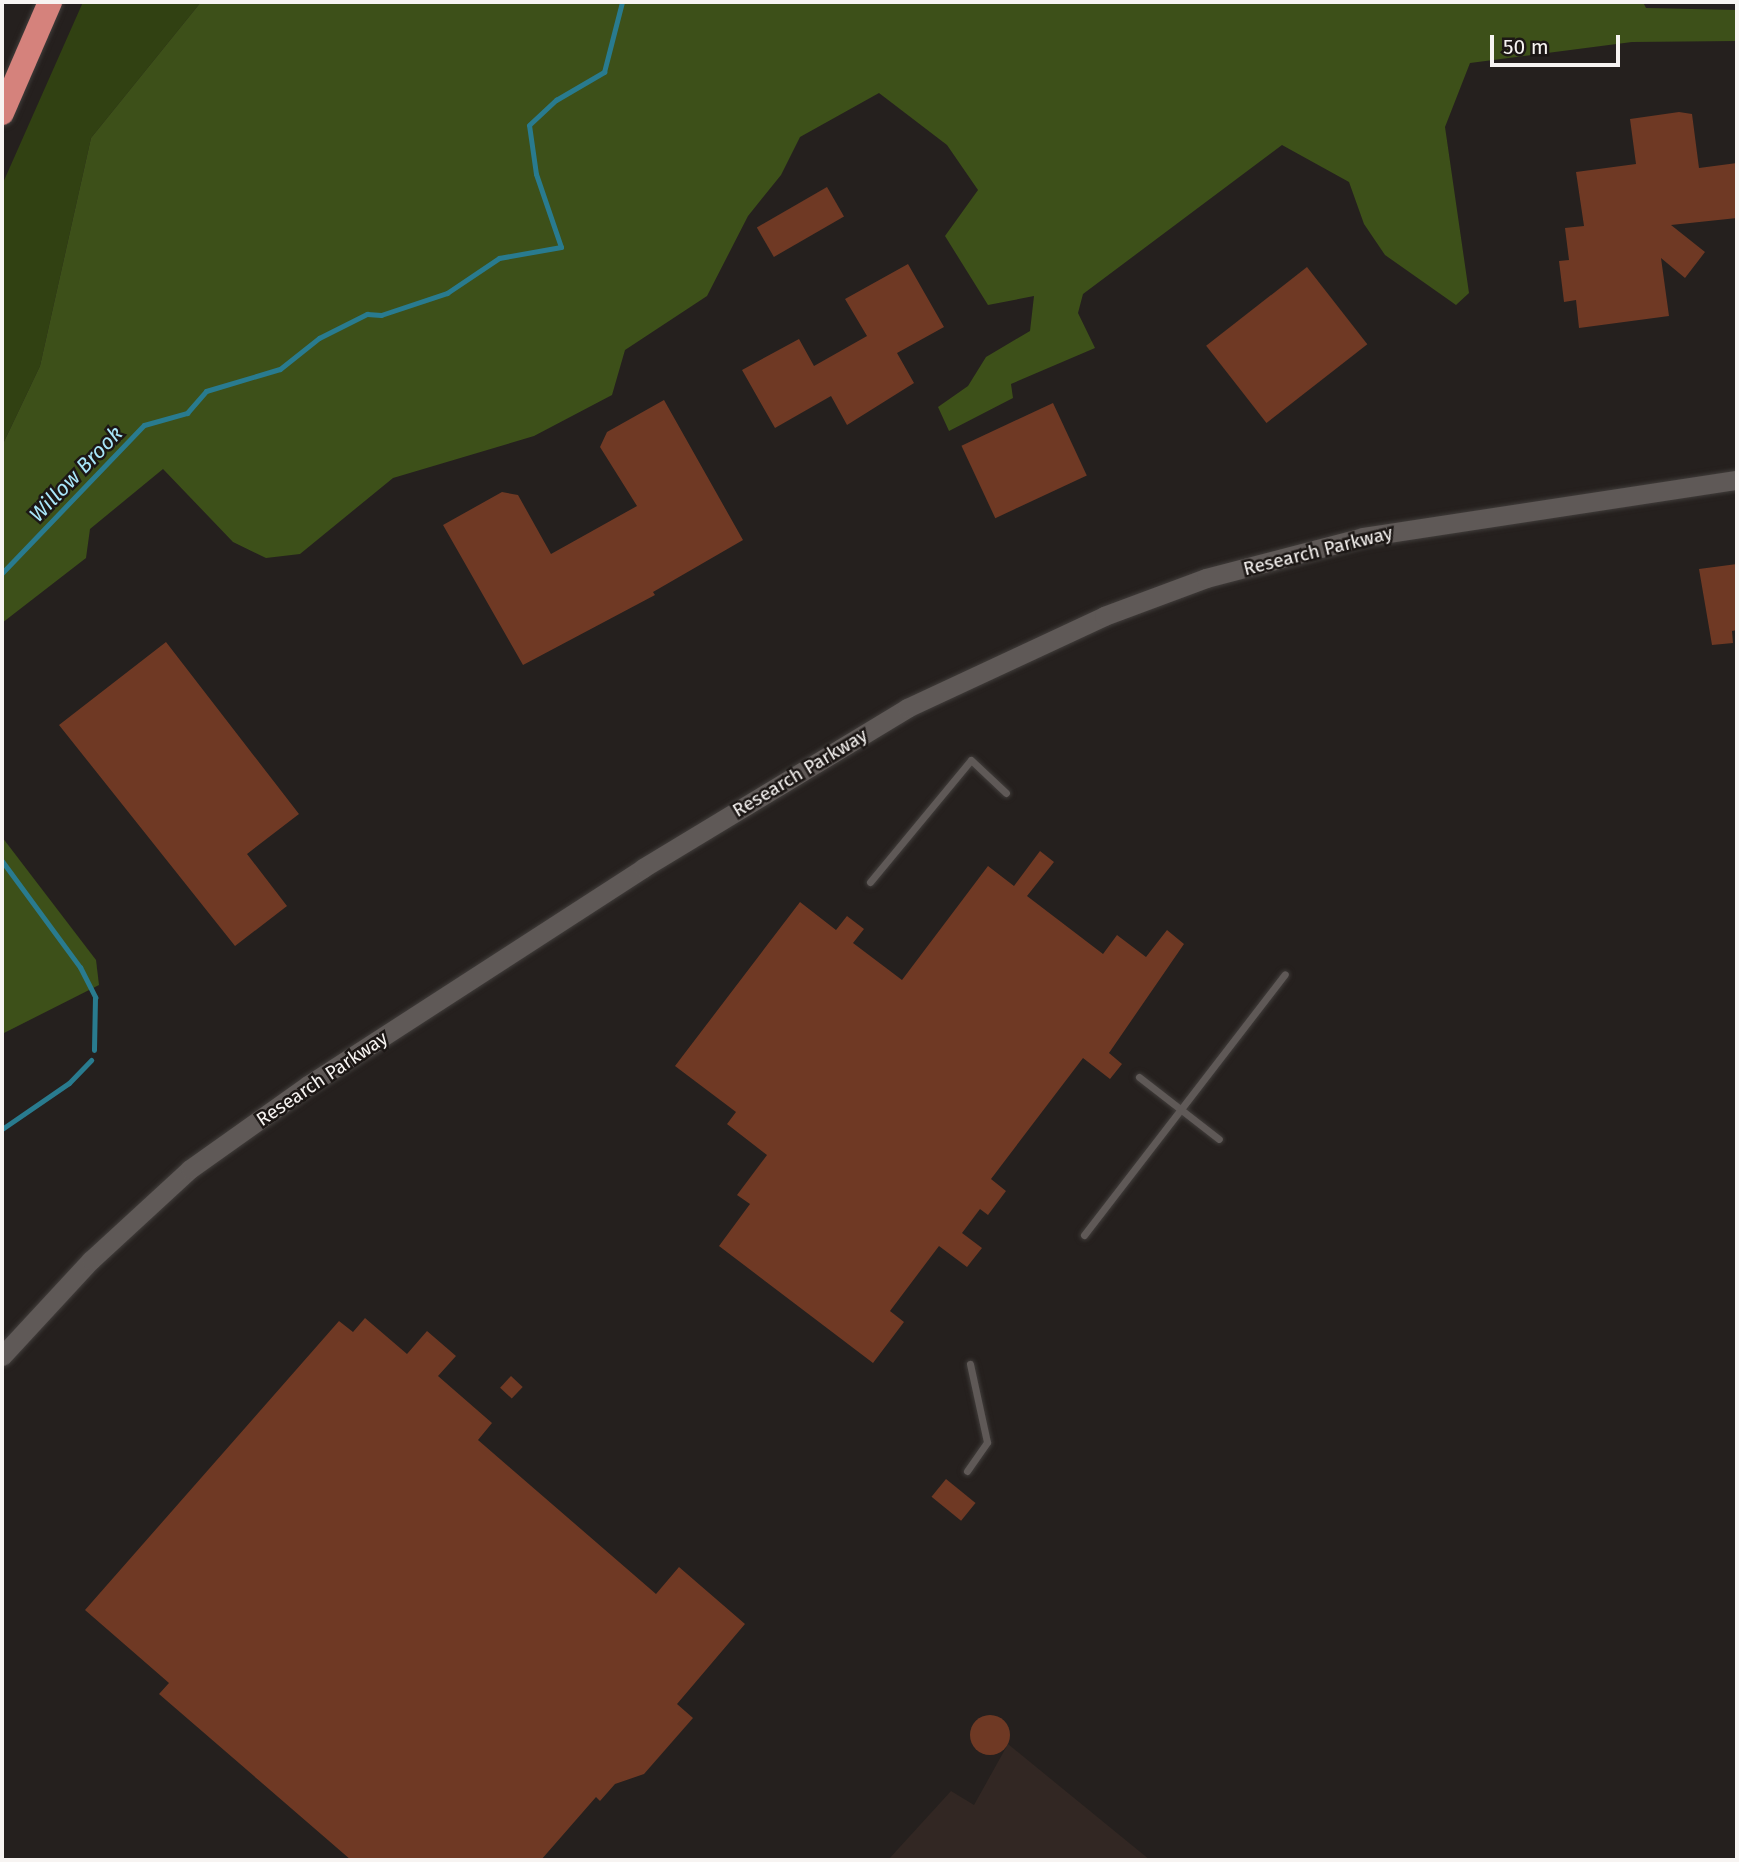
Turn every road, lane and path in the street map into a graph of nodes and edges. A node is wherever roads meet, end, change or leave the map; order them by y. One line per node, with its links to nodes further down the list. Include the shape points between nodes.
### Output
1 (50, 2): 2 (highway)
2 (2, 113)
3 (1737, 480): 11 (main road, Research Parkway, via 1363,537 1206,578 1104,617 907,708 643,868 308,1085 190,1169 91,1260)
4 (1006, 793): 5 (lane, via 971,760)
5 (870, 882)
6 (1285, 974): 8 (lane)
7 (1139, 1077): 8 (lane)
8 (1181, 1110): 9 (lane); 10 (lane)
9 (1219, 1139)
10 (1084, 1235)
11 (2, 1356)
12 (971, 1364): 13 (lane, via 987,1442)
13 (967, 1471)

